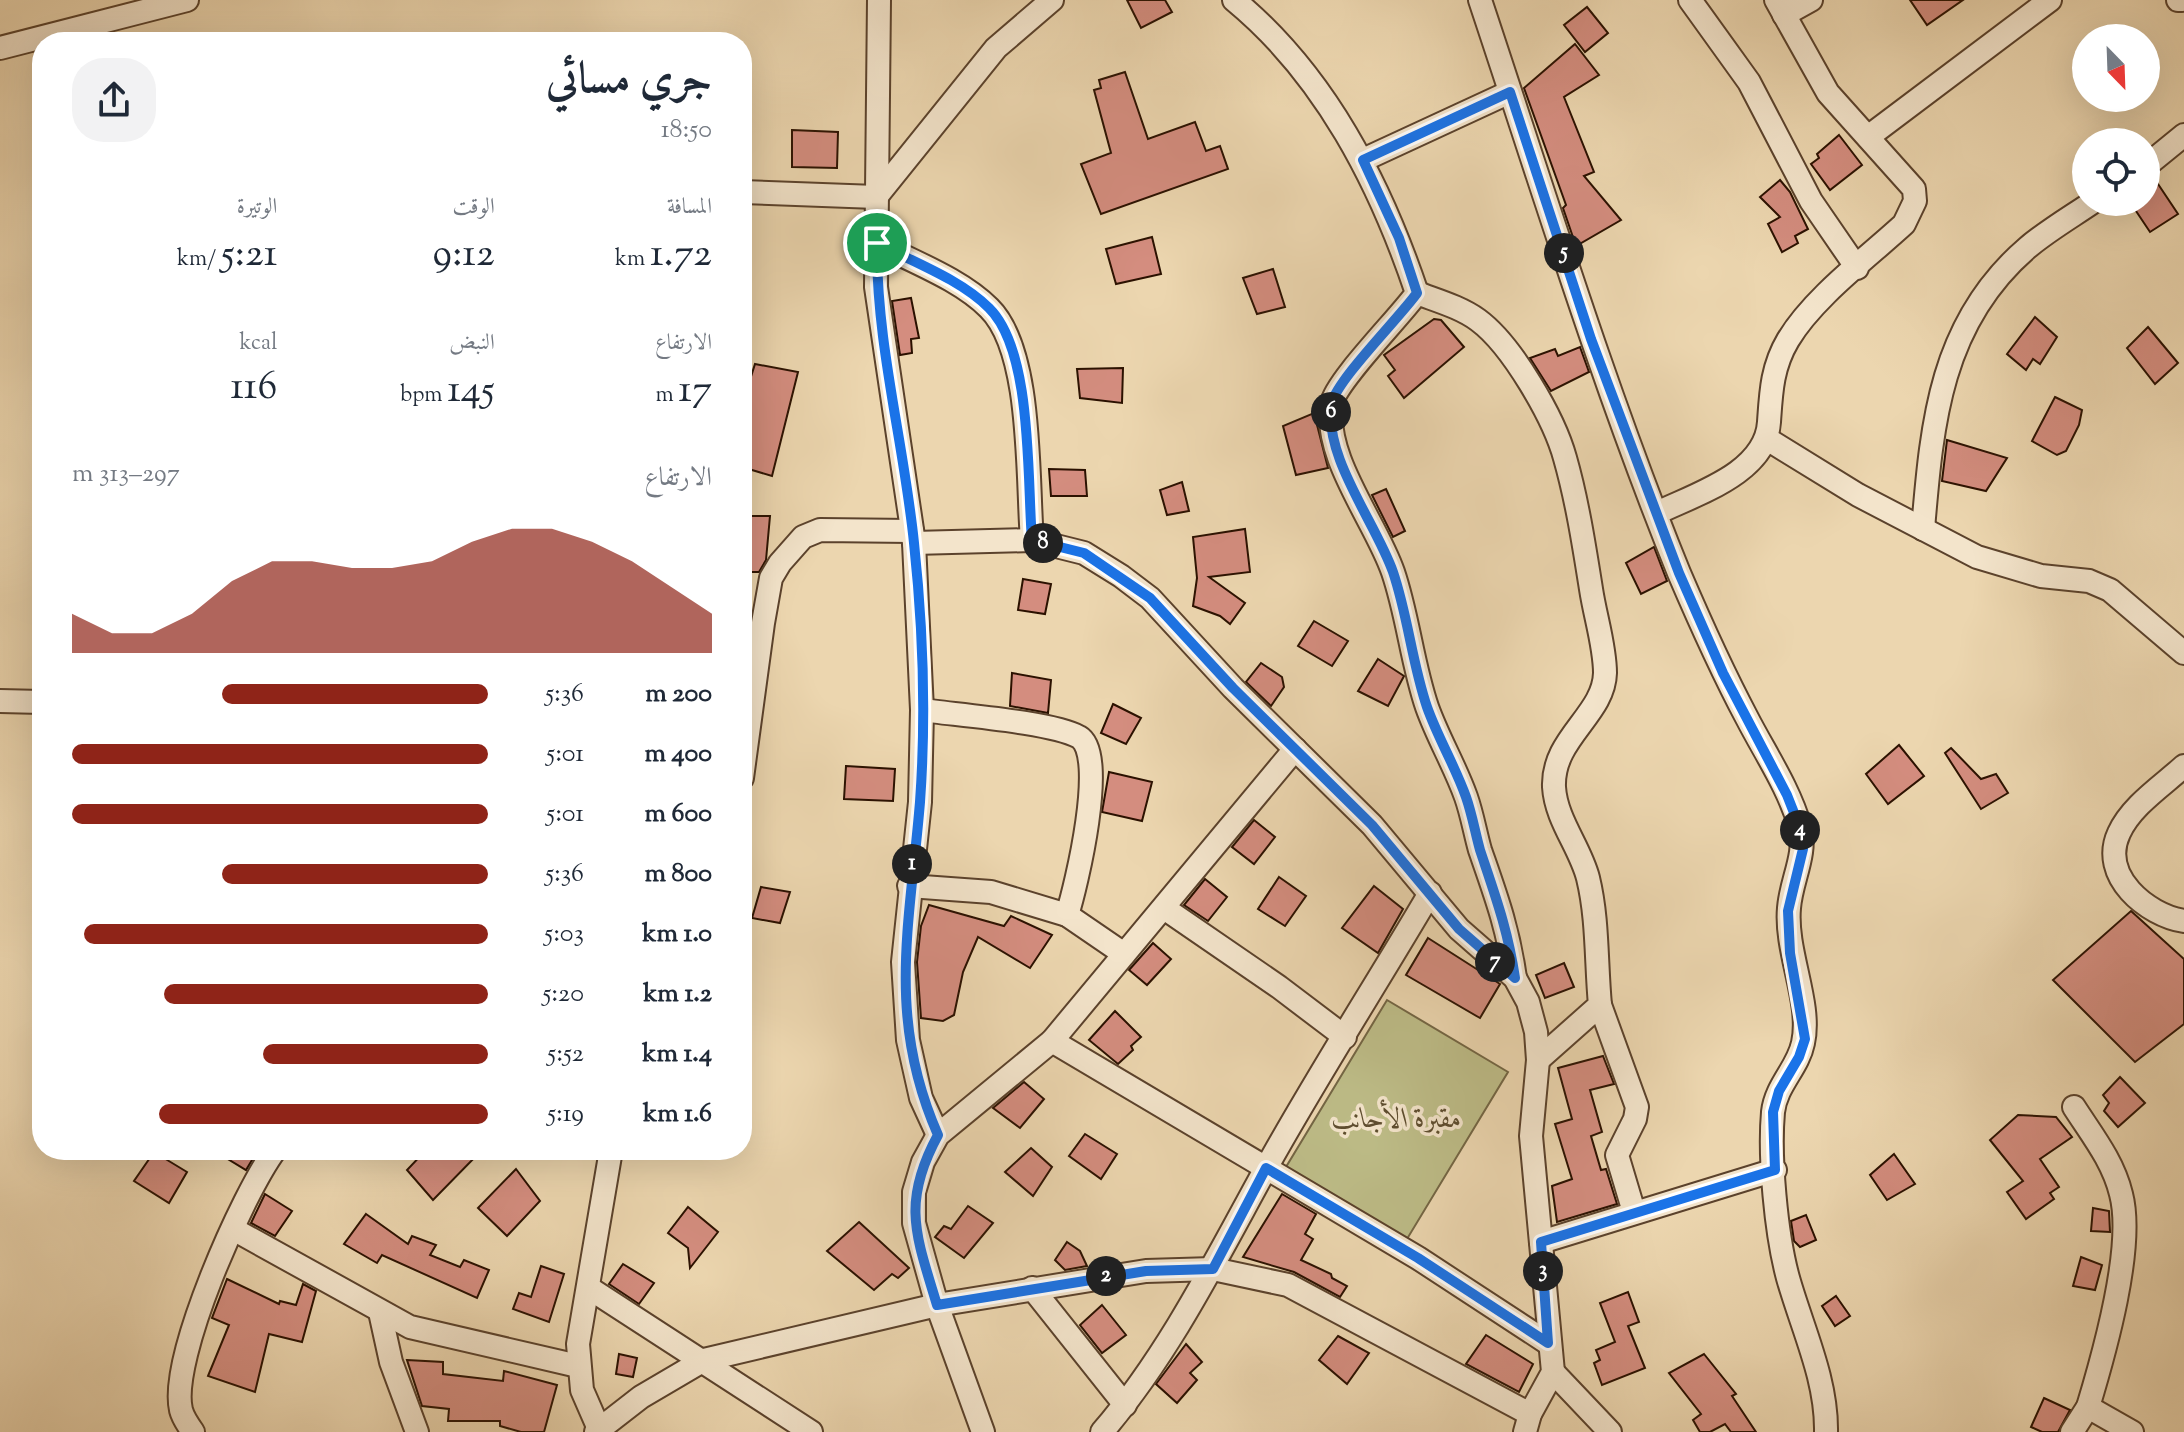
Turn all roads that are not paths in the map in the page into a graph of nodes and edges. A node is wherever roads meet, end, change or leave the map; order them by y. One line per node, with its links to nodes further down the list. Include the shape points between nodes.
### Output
1 (187, 0): 10 (street)
2 (879, 0): 19 (street)
3 (1052, 0): 19 (street, via 996,48)
4 (1234, 0): 17 (street, via 1292,58)
5 (1480, 0): 13 (street)
6 (1690, 0): 22 (street, via 1749,82 1811,201)
7 (1811, 0): 9 (street)
8 (2050, 0): 15 (street)
9 (1780, 8): 15 (street, via 1828,93)
10 (62, 32)
11 (32, 40): 12 (street)
12 (0, 48)
13 (1510, 92): 17 (street); 25 (street, via 1591,339)
14 (2184, 135): 16 (street)
15 (1868, 137): 22 (street, via 1914,189 1915,201 1904,224)
16 (2160, 155)
17 (1363, 160): 23 (street, via 1399,238)
18 (752, 192): 19 (street)
19 (876, 197): 21 (street)
20 (2073, 216): 26 (street, via 2027,249 1971,315 1953,351 1939,395)
21 (877, 243): 27 (street, via 876,287); 28 (street, via 989,308 1005,331 1023,402)
22 (1857, 268): 24 (street, via 1806,317 1779,354)
23 (1417, 293): 42 (street, via 1342,380 1332,401 1331,428 1393,572 1412,661 1499,898); 43 (street, via 1455,307 1500,341 1565,456 1605,674 1594,705 1558,759 1554,786 1559,812 1588,881)
24 (1767, 439): 25 (street, via 1758,454 1731,475); 26 (street)
25 (1657, 513): 52 (street, via 1723,673 1800,828 1803,849 1788,911 1805,1039 1773,1112)
26 (1923, 529): 29 (street, via 2012,569 2089,581 2110,590)
27 (913, 537): 28 (street); 32 (street, via 820,530 803,537 771,578); 33 (street)
28 (1032, 540): 34 (street, via 1084,553 1150,598)
29 (2184, 653)
30 (0, 701): 31 (street)
31 (32, 702)
32 (752, 704)
33 (922, 710): 36 (street, via 920,802); 39 (street, via 1044,727 1084,742 1089,757 1085,843)
34 (1295, 749): 37 (street, via 1372,825); 38 (street)
35 (2184, 766): 40 (street, via 2139,805 2118,834 2114,854 2122,881 2138,899 2165,918)
36 (909, 886): 39 (street, via 991,892); 48 (street, via 903,962 908,1040 921,1098)
37 (1430, 893): 42 (street, via 1459,929); 44 (street)
38 (1164, 908): 41 (street); 44 (street)
39 (1067, 915): 41 (street)
40 (2184, 921)
41 (1124, 954): 45 (street)
42 (1515, 978): 46 (street, via 1528,1002)
43 (1600, 1005): 46 (street); 53 (street, via 1637,1107 1617,1155)
44 (1345, 1037): 51 (street)
45 (1052, 1041): 48 (street); 51 (street)
46 (1538, 1060): 55 (street, via 1531,1136)
47 (2074, 1107): 66 (street, via 2108,1159 2122,1195 2124,1227 2102,1361)
48 (938, 1135): 59 (street, via 914,1192 914,1223)
49 (269, 1160): 54 (street)
50 (609, 1160): 57 (street)
51 (1266, 1168): 56 (street); 61 (street)
52 (1775, 1170): 53 (street); 76 (street, via 1785,1262 1819,1377)
53 (1634, 1212): 55 (street)
54 (233, 1229): 60 (street); 70 (street, via 184,1366 181,1410)
55 (1541, 1242): 61 (street)
56 (1213, 1269): 58 (street, via 1146,1271); 65 (street); 67 (street, via 1288,1285)
57 (589, 1288): 62 (street); 63 (street)
58 (1032, 1288): 59 (street); 65 (street)
59 (937, 1305): 62 (street); 73 (street)
60 (380, 1312): 63 (street, via 440,1337); 71 (street, via 391,1362)
61 (1548, 1343): 64 (street)
62 (704, 1360): 68 (street); 69 (street)
63 (578, 1366): 69 (street)
64 (1553, 1372): 67 (street); 75 (street)
65 (1125, 1405): 74 (street)
66 (2088, 1407): 77 (street); 78 (street)
67 (1528, 1423)
68 (787, 1426): 72 (street)
69 (597, 1430)
70 (193, 1432)
71 (417, 1432)
72 (811, 1432)
73 (983, 1432)
74 (1102, 1432)
75 (1610, 1432)
76 (1826, 1432)
77 (2072, 1432)
78 (2132, 1432)

